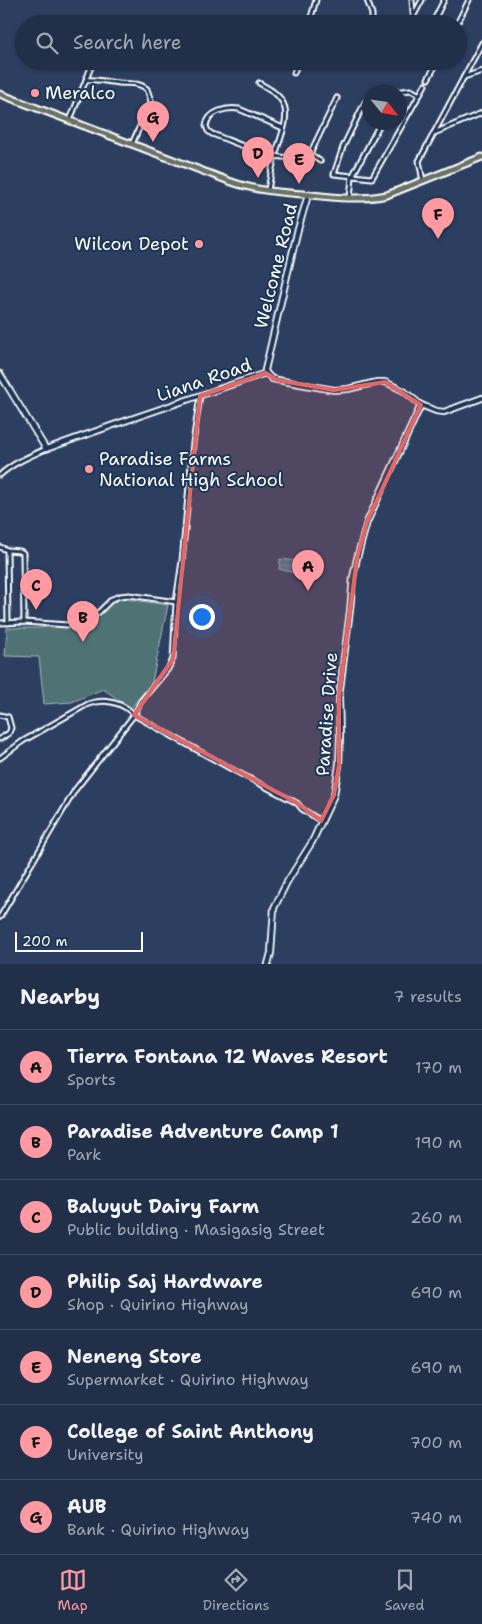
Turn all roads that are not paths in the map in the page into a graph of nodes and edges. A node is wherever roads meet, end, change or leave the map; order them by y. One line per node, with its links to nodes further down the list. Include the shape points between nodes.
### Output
1 (316, 0): 7 (street)
2 (367, 0): 8 (street)
3 (412, 0): 9 (street)
4 (422, 0): 10 (street)
5 (444, 0): 11 (street)
6 (470, 0): 12 (street)
7 (312, 15)
8 (372, 15)
9 (414, 15)
10 (414, 15)
11 (436, 15)
12 (462, 15)
13 (482, 43): 19 (street)
14 (90, 70): 21 (street)
15 (295, 70): 18 (street)
16 (433, 70): 20 (street)
17 (482, 71): 19 (street)
18 (294, 73)
19 (463, 78): 33 (street)
20 (428, 79)
21 (86, 80): 30 (street); 34 (street, via 147,88 151,101)
22 (259, 83): 31 (street, via 283,101 286,112)
23 (425, 85): 26 (street)
24 (407, 91): 26 (street)
25 (0, 94): 30 (main road)
26 (420, 95): 39 (street, via 372,178)
27 (337, 98): 35 (street)
28 (362, 108): 39 (street, via 334,174)
29 (482, 113): 33 (street)
30 (70, 121): 34 (main road)
31 (284, 128): 36 (street); 36 (street, via 232,108 224,108 207,121 206,126 212,134)
32 (377, 130): 39 (street)
33 (434, 133): 40 (street, via 419,161)
34 (132, 144): 41 (main road, via 234,183)
35 (310, 154): 36 (street, via 300,158); 38 (street)
36 (274, 156): 41 (street)
37 (482, 157): 40 (main road)
38 (320, 161)
39 (352, 177): 43 (street)
40 (423, 181): 43 (main road, via 387,195)
41 (268, 191): 42 (main road)
42 (308, 195): 43 (main road); 44 (street, Welcome Road)
43 (350, 198)
44 (266, 373): 46 (street, Liana Road); 48 (street, Liana Road, via 272,379 334,390 384,382 404,391)
45 (0, 374): 49 (street)
46 (200, 396): 49 (street, Liana Road); 53 (street)
47 (482, 398): 48 (street, Liana Road, via 444,412)
48 (421, 405): 61 (street, Paradise Drive, via 367,522 356,558 339,697 339,765 334,795)
49 (46, 450): 50 (street, via 24,458)
50 (0, 475)
51 (0, 547): 52 (street)
52 (7, 550): 54 (street, via 22,552 24,558); 56 (street)
53 (176, 602): 54 (street, via 120,596 99,612 68,625); 58 (street, via 171,664)
54 (24, 622): 56 (street)
55 (0, 623): 56 (street)
56 (8, 623)
57 (0, 715): 59 (street, via 8,717 11,728)
58 (134, 715): 60 (street, via 112,702 92,702 22,741); 61 (street, via 297,803); 62 (street, via 75,790)
59 (1, 737)
60 (0, 758)
61 (321, 821): 63 (street, Paradise Drive, via 274,908)
62 (0, 917)
63 (268, 964)

